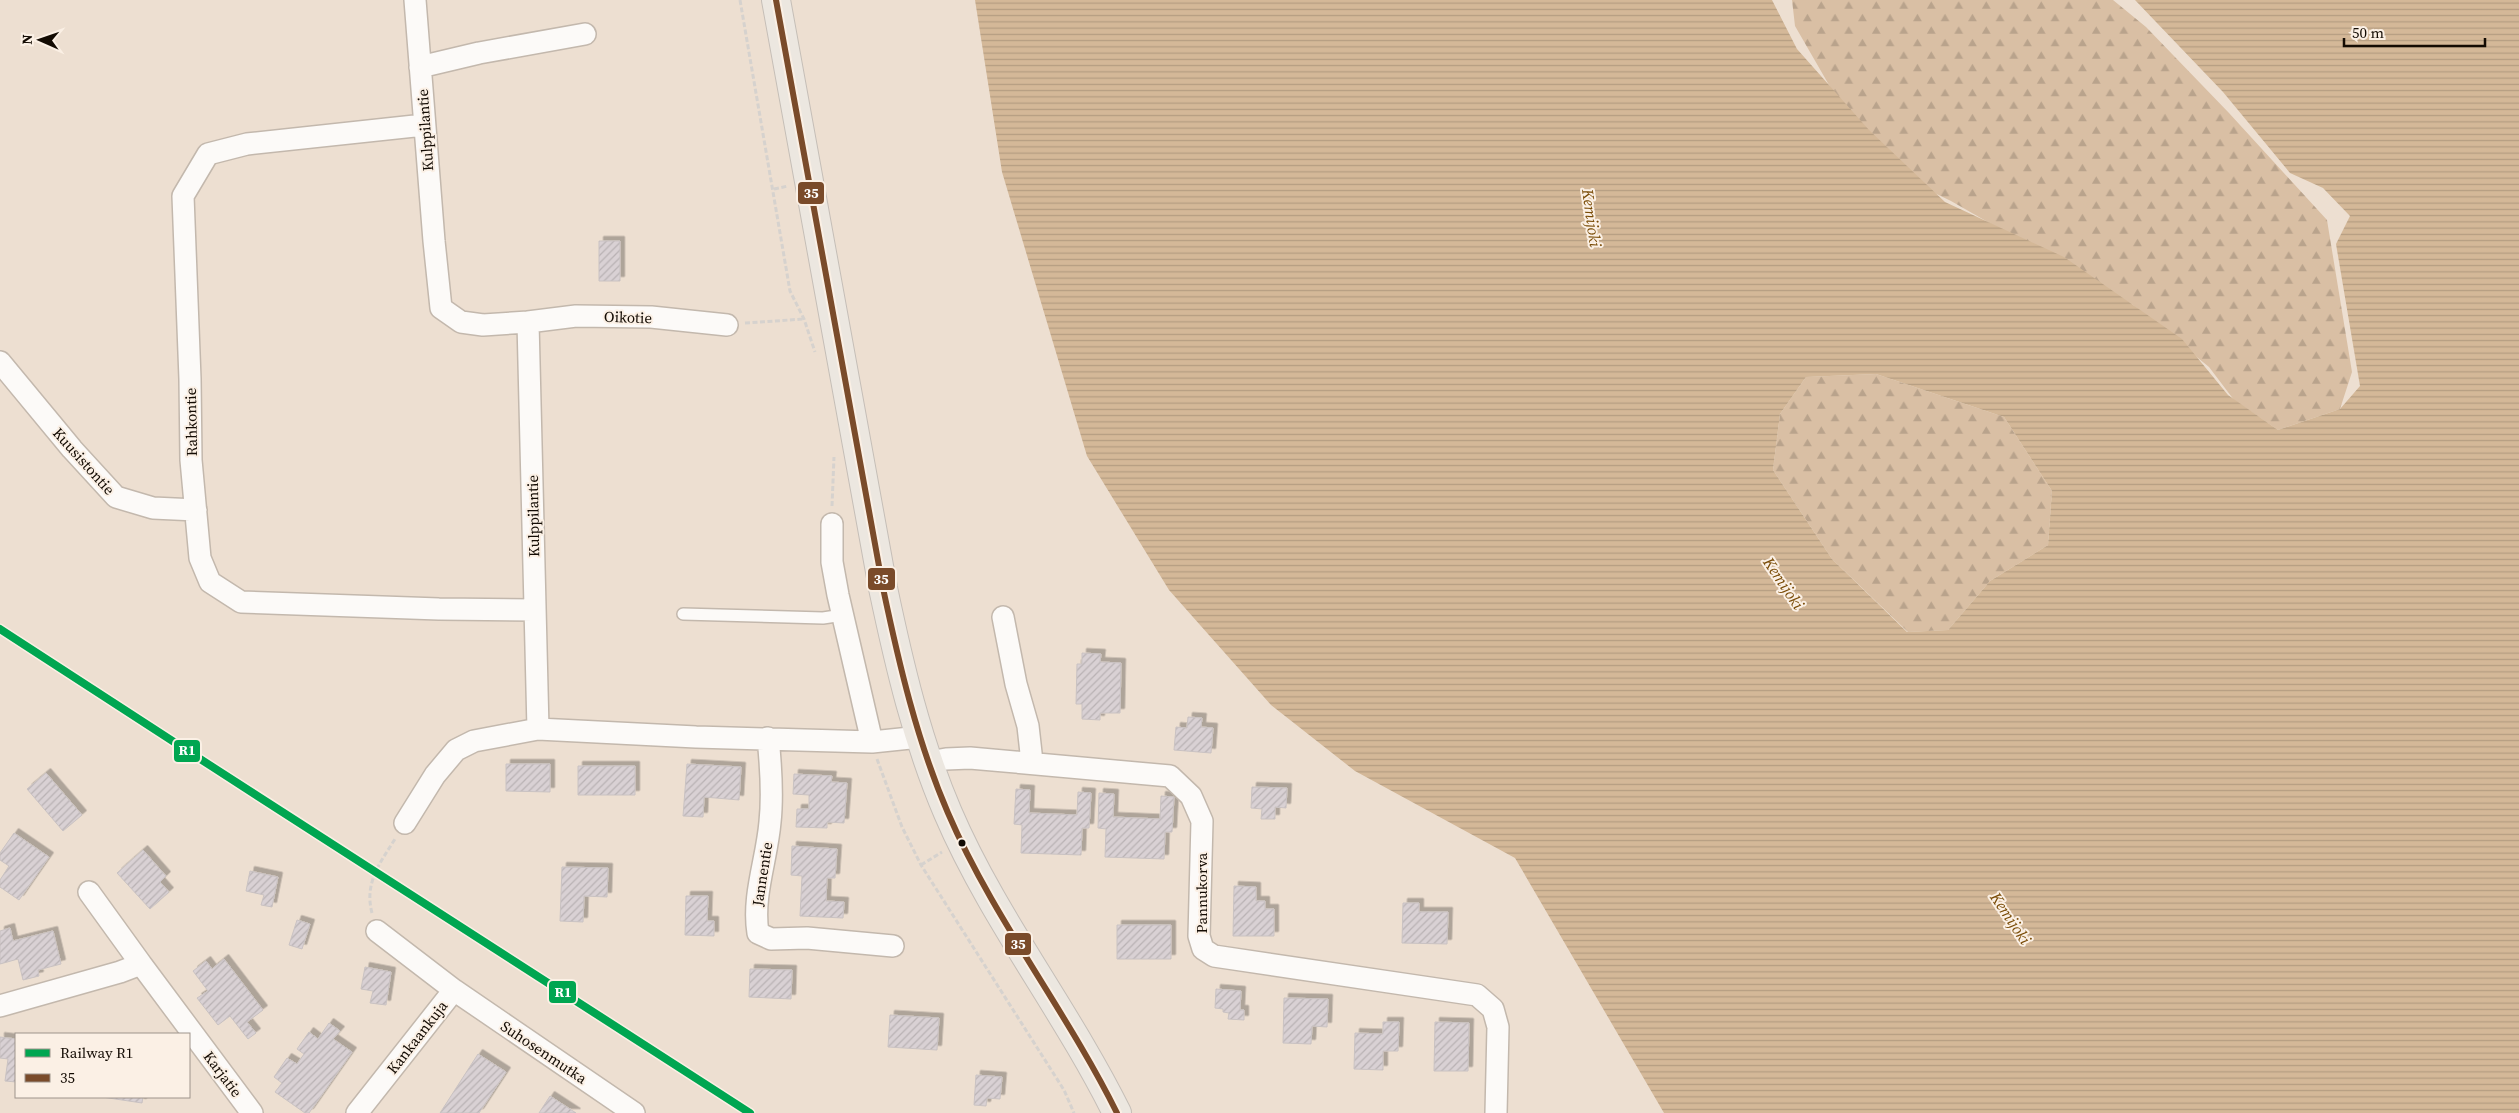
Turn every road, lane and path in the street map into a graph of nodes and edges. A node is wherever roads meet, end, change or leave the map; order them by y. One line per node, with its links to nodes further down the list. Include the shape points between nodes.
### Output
1 (415, 0): 5 (street, Kulppilantie)
2 (740, 0): 8 (path)
3 (776, 0): 22 (main road, via 883,588)
4 (585, 34): 5 (street)
5 (420, 67): 6 (street, Kulppilantie)
6 (424, 125): 10 (street, Kulppilantie, via 441,308 461,322 483,325); 15 (street, Rahkontie, via 247,144 208,154 183,196 191,460)
7 (794, 185): 8 (path)
8 (774, 189): 9 (path, via 790,291)
9 (804, 319): 11 (path); 12 (path)
10 (528, 322): 11 (street, Oikotie, via 576,316 651,317); 17 (street, Kulppilantie)
11 (727, 324)
12 (818, 360)
13 (0, 362): 15 (street, Kuusistontie, via 116,497 152,508)
14 (834, 455): 16 (path)
15 (196, 510): 17 (street, Rahkontie, via 200,558 210,582 241,602)
16 (832, 524): 19 (street, via 832,562)
17 (534, 610): 21 (street, Kulppilantie)
18 (683, 614): 19 (lane, via 822,618)
19 (842, 615): 24 (street)
20 (1003, 617): 26 (street, via 1028,726)
21 (538, 729): 23 (street); 27 (street, via 474,741 456,750 435,775)
22 (920, 737): 24 (street); 25 (main road)
23 (768, 738): 24 (street); 32 (street, Jannentie, via 773,778 770,824 756,915 758,933 771,939 807,938)
24 (872, 742): 29 (path, via 902,827)
25 (929, 762): 26 (street, Pannukorva, via 970,758); 40 (main road, via 948,814 986,888 1096,1071)
26 (1032, 762): 41 (street, Pannukorva, via 1170,776 1191,796 1202,821 1199,936 1203,949 1214,956 1477,994 1494,1009 1498,1027)
27 (405, 823): 31 (path, via 375,871 369,892)
28 (942, 852): 29 (path)
29 (921, 865): 39 (path, via 1064,1090)
30 (89, 892): 33 (street, Karjatie)
31 (377, 931): 34 (street, Kankaankuja)
32 (893, 946)
33 (141, 964): 35 (street); 36 (street, Karjatie)
34 (454, 990): 37 (street, Kankaankuja); 38 (street, Suhosenmutka)
35 (0, 1006)
36 (252, 1113)
37 (357, 1113)
38 (634, 1113)
39 (1074, 1113)
40 (1117, 1113)
41 (1496, 1113)

